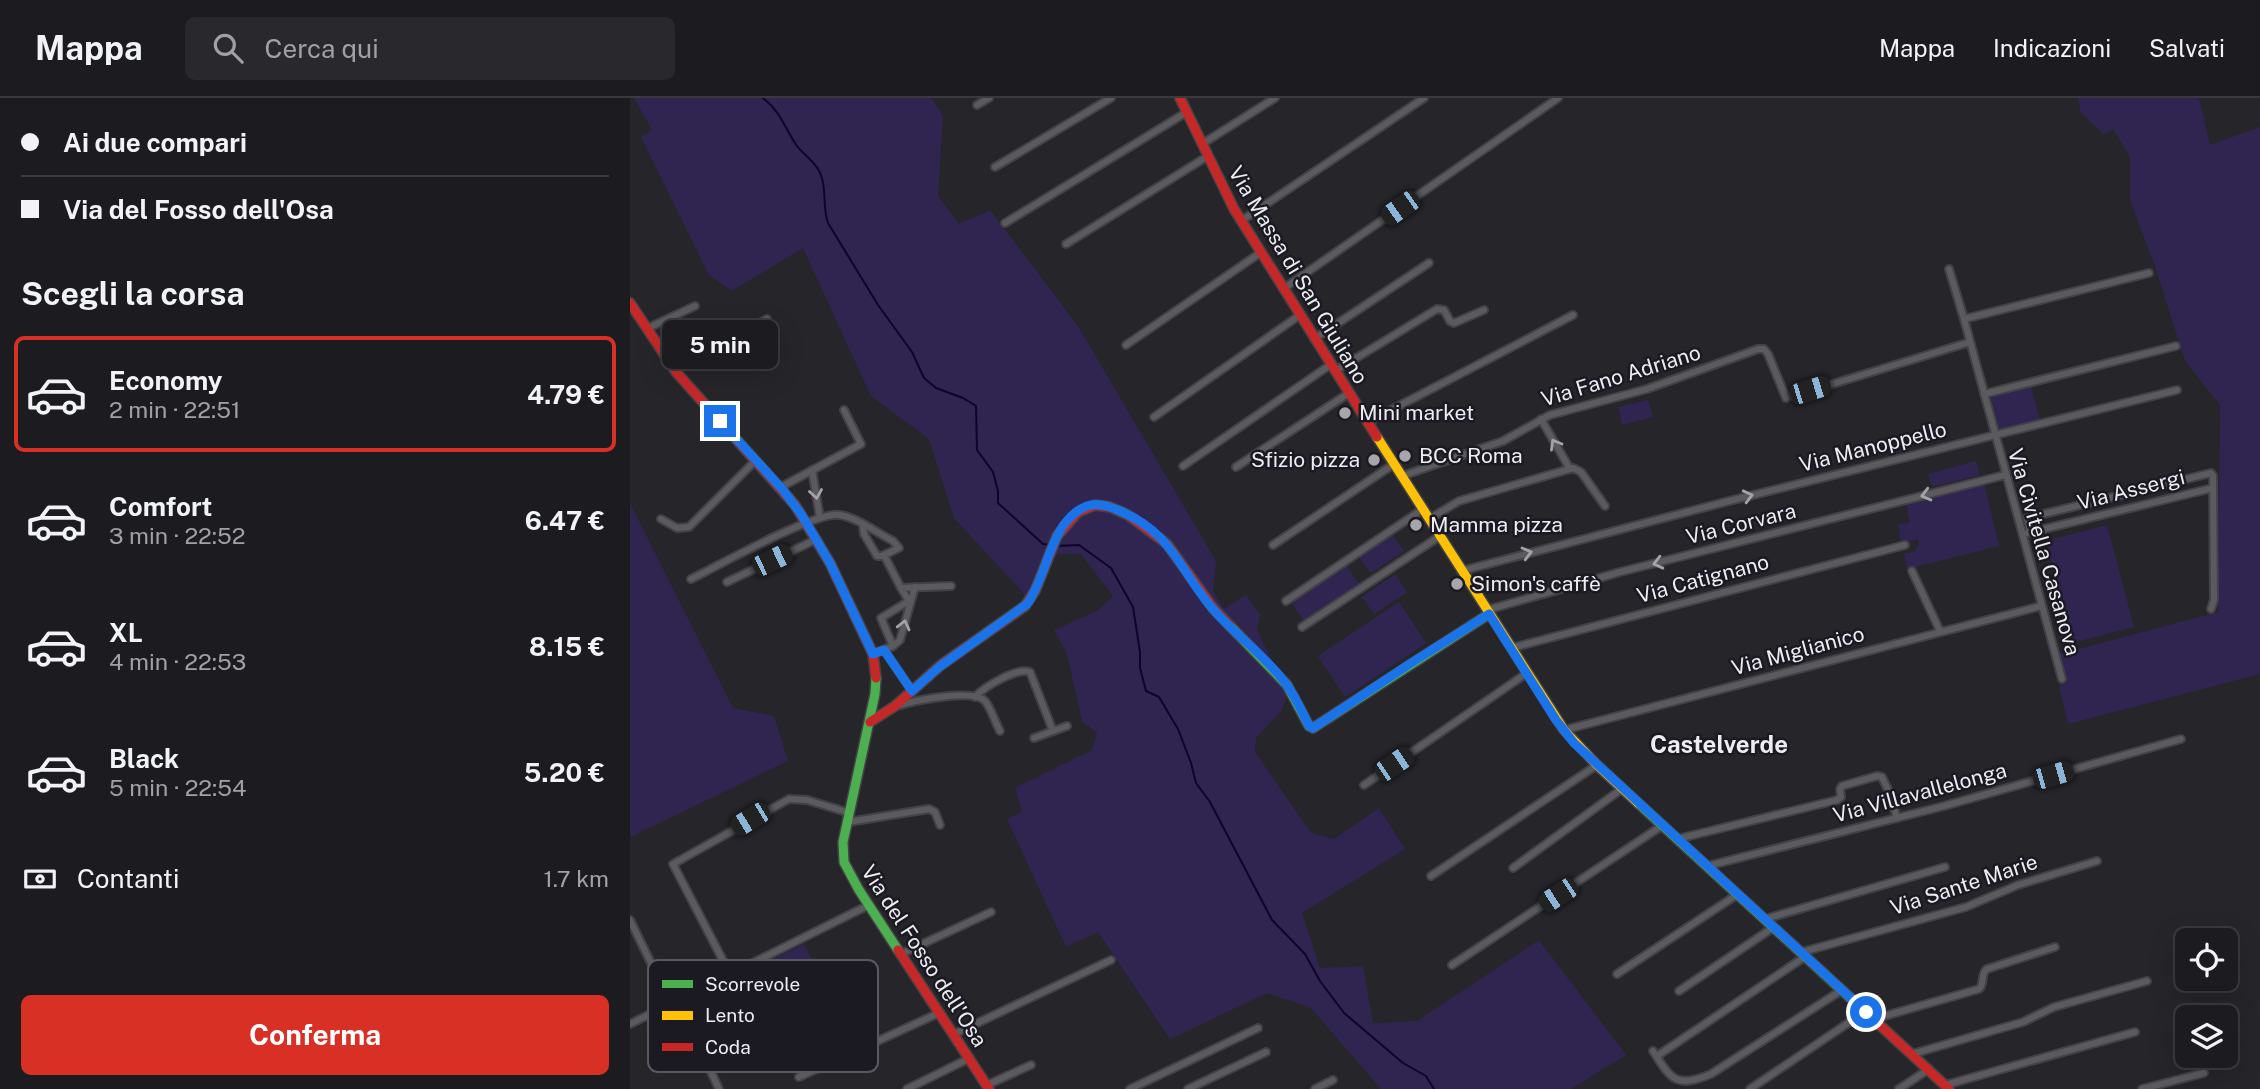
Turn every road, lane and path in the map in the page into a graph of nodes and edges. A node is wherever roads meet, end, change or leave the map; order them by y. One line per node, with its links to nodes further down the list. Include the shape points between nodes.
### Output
1 (989, 98): 7 (street)
2 (1111, 98): 11 (street)
3 (1180, 98): 8 (street, Via Massa di San Giuliano)
4 (1275, 98): 9 (street)
5 (1423, 98): 12 (street)
6 (1558, 98): 19 (street)
7 (977, 105)
8 (1186, 112): 9 (street, Via Massa di San Giuliano); 13 (street)
9 (1202, 144): 10 (street, Via Massa di San Giuliano)
10 (1208, 156): 12 (street, Via Massa di San Giuliano); 14 (street)
11 (995, 167)
12 (1241, 221): 15 (street, Via Massa di San Giuliano)
13 (1005, 223)
14 (1066, 244)
15 (1260, 253): 19 (street, Via Massa di San Giuliano); 31 (street)
16 (1429, 263): 29 (street)
17 (1949, 269): 27 (street)
18 (2149, 273): 27 (street)
19 (1283, 289): 24 (street, Via Massa di San Giuliano)
20 (630, 303): 25 (street, Via del Fosso dell'Osa)
21 (695, 306): 28 (street)
22 (1484, 310): 33 (street, via 1454,323 1444,310 1437,309)
23 (1573, 315): 41 (street)
24 (1300, 316): 29 (street, Via Massa di San Giuliano); 39 (street)
25 (634, 319): 28 (street, Via del Fosso dell'Osa)
26 (767, 319): 34 (street)
27 (1964, 319): 30 (street)
28 (646, 329): 34 (street, Via del Fosso dell'Osa)
29 (1314, 340): 33 (street, Via Massa di San Giuliano)
30 (1970, 342): 37 (street); 40 (street, Via Fano Adriano, via 1789,397 1768,354 1758,349 1640,391)
31 (1126, 345)
32 (2176, 346): 37 (street)
33 (1333, 368): 36 (street, Via Massa di San Giuliano); 45 (street)
34 (673, 369): 43 (street, Via del Fosso dell'Osa)
35 (2178, 390): 42 (street, Via Manoppello)
36 (1349, 393): 41 (street, Via Massa di San Giuliano); 46 (street)
37 (1984, 394): 42 (street)
38 (844, 410): 48 (street, via 862,444)
39 (1154, 417)
40 (1541, 419): 47 (street, one-way to 40); 50 (street, Via Fano Adriano, via 1503,441)
41 (1368, 422): 44 (street, Via Massa di San Giuliano)
42 (1994, 435): 49 (street, Via Civitella Casanova); 69 (street, Via Manoppello, one-way to 42)
43 (756, 460): 51 (street, Via del Fosso dell'Osa); 57 (street, via 690,527 677,528)
44 (1394, 464): 50 (street, Via Massa di San Giuliano); 66 (street)
45 (1183, 466)
46 (1236, 467)
47 (1570, 469): 53 (street, via 1581,472); 58 (street, via 1459,501)
48 (812, 470): 51 (street); 55 (street, one-way to 55)
49 (2005, 475): 59 (street, Via Civitella Casanova); 80 (street, Via Corvara, one-way to 80, via 1620,572)
50 (1402, 476): 54 (street, Via Massa di San Giuliano)
51 (780, 487): 60 (street, Via del Fosso dell'Osa)
52 (2213, 488): 56 (street, via 2213,476 2207,473); 62 (street, Via Assergi); 79 (street, Via Assergi)
53 (1605, 506)
54 (1423, 509): 58 (street, Via Massa di San Giuliano); 76 (street)
55 (820, 518): 60 (street); 61 (street, via 838,514)
56 (2027, 518): 59 (street); 62 (street)
57 (661, 519)
58 (1429, 519): 64 (street, Via Massa di San Giuliano)
59 (2018, 520): 63 (street, Via Civitella Casanova)
60 (807, 522): 65 (street, Via del Fosso dell'Osa); 71 (street)
61 (863, 526): 68 (street, via 874,554); 68 (street, via 897,544 898,550)
62 (2031, 533): 63 (street, Via Assergi)
63 (2022, 535): 78 (street, Via Civitella Casanova)
64 (1440, 536): 69 (street, Via Massa di San Giuliano); 81 (street)
65 (817, 539): 72 (street); 86 (street, Via del Fosso dell'Osa)
66 (1273, 545)
67 (1905, 545): 84 (street, Via Catignano)
68 (884, 555): 75 (street)
69 (1461, 570): 80 (street, Via Massa di San Giuliano)
70 (1912, 571): 82 (street)
71 (691, 579)
72 (727, 582)
73 (951, 586): 74 (street)
74 (915, 587): 75 (street); 77 (street)
75 (901, 588): 77 (street)
76 (1286, 600)
77 (909, 601): 83 (street, one-way to 77, via 902,635); 83 (street, via 881,618)
78 (2041, 606): 82 (street, Via Miglianico); 88 (street, Via Civitella Casanova)
79 (2211, 609)
80 (1488, 612): 84 (street, Via Massa di San Giuliano); 89 (street, via 1315,728 1309,726 1285,682 1215,611 1169,546 1143,523 1113,507 1091,505 1073,517 1052,546 1027,604)
81 (1302, 627)
82 (1940, 631): 94 (street, Via Miglianico)
83 (893, 646): 85 (street)
84 (1511, 648): 87 (street, Via Massa di San Giuliano)
85 (884, 650): 86 (street); 89 (street)
86 (873, 654): 92 (street, Via del Fosso dell'Osa, via 877,676)
87 (1527, 673): 94 (street, Via Massa di San Giuliano); 100 (street)
88 (2062, 678)
89 (912, 691): 91 (street)
90 (975, 697): 91 (street, via 932,697); 95 (street, via 985,701); 96 (street, via 1018,671 1028,670)
91 (895, 706): 92 (street)
92 (870, 722): 102 (street, Via del Fosso dell'Osa)
93 (1066, 726): 96 (street)
94 (1564, 730): 99 (street, Via Massa di San Giuliano)
95 (1000, 731)
96 (1053, 731): 97 (street)
97 (1034, 738)
98 (2180, 739): 103 (street, Via Villavallelonga)
99 (1597, 765): 101 (street, Via Massa di San Giuliano); 111 (street)
100 (1364, 785)
101 (1623, 788): 105 (street, Via Massa di San Giuliano); 110 (street)
102 (849, 817): 104 (street, via 929,809); 113 (street, Via del Fosso dell'Osa, via 844,862); 122 (street, via 807,800 789,799 673,864)
103 (1897, 818): 106 (street, via 1882,777 1877,776 1842,786 1838,800); 108 (street, Via Villavallelonga)
104 (940, 825)
105 (1663, 825): 106 (street, Via Massa di San Giuliano); 125 (street)
106 (1678, 839): 108 (street, Via Massa di San Giuliano)
107 (2097, 861): 120 (street, Via Sante Marie, via 2018,885 1973,905)
108 (1707, 866): 112 (street, Via Massa di San Giuliano)
109 (1945, 867): 115 (street)
110 (1513, 868)
111 (1430, 876)
112 (1738, 894): 115 (street, Via Massa di San Giuliano); 126 (street)
113 (869, 905): 119 (street, Via del Fosso dell'Osa); 123 (street)
114 (991, 912): 119 (street)
115 (1765, 919): 117 (street, Via Massa di San Giuliano)
116 (630, 920): 121 (street)
117 (1774, 927): 120 (street, Via Massa di San Giuliano); 128 (street)
118 (2056, 947): 133 (street, via 1987,968 1979,989)
119 (901, 954): 131 (street, Via del Fosso dell'Osa)
120 (1804, 954): 129 (street, Via Massa di San Giuliano); 129 (street, Via Sante Marie, via 1655,1054 1672,1079 1693,1083)
121 (651, 960)
122 (726, 960)
123 (759, 960)
124 (1111, 960): 137 (street)
125 (1452, 965)
126 (1617, 974)
127 (2147, 981): 140 (street)
128 (1679, 990)
129 (1842, 990): 130 (street, Via Massa di San Giuliano)
130 (1866, 1012): 133 (street, Via Massa di San Giuliano); 156 (street)
131 (939, 1013): 137 (street, Via del Fosso dell'Osa); 138 (street)
132 (648, 1015): 134 (street)
133 (1874, 1019): 140 (street, Via Massa di San Giuliano)
134 (630, 1024)
135 (1258, 1028): 153 (street)
136 (2135, 1032): 150 (street)
137 (954, 1034): 141 (street, Via del Fosso dell'Osa)
138 (878, 1041)
139 (1266, 1052): 154 (street)
140 (1912, 1054): 143 (street, Via Massa di San Giuliano)
141 (970, 1058): 149 (street, Via del Fosso dell'Osa); 152 (street)
142 (1031, 1065): 149 (street)
143 (1928, 1069): 150 (street, Via Massa di San Giuliano); 157 (street)
144 (710, 1072): 151 (street)
145 (810, 1072): 147 (street)
146 (2204, 1073): 158 (street)
147 (799, 1077)
148 (1334, 1080): 155 (street)
149 (988, 1087)
150 (1947, 1087)
151 (719, 1089)
152 (907, 1089)
153 (1129, 1089)
154 (1188, 1089)
155 (1315, 1089)
156 (1750, 1089)
157 (1899, 1089)
158 (2143, 1089)

